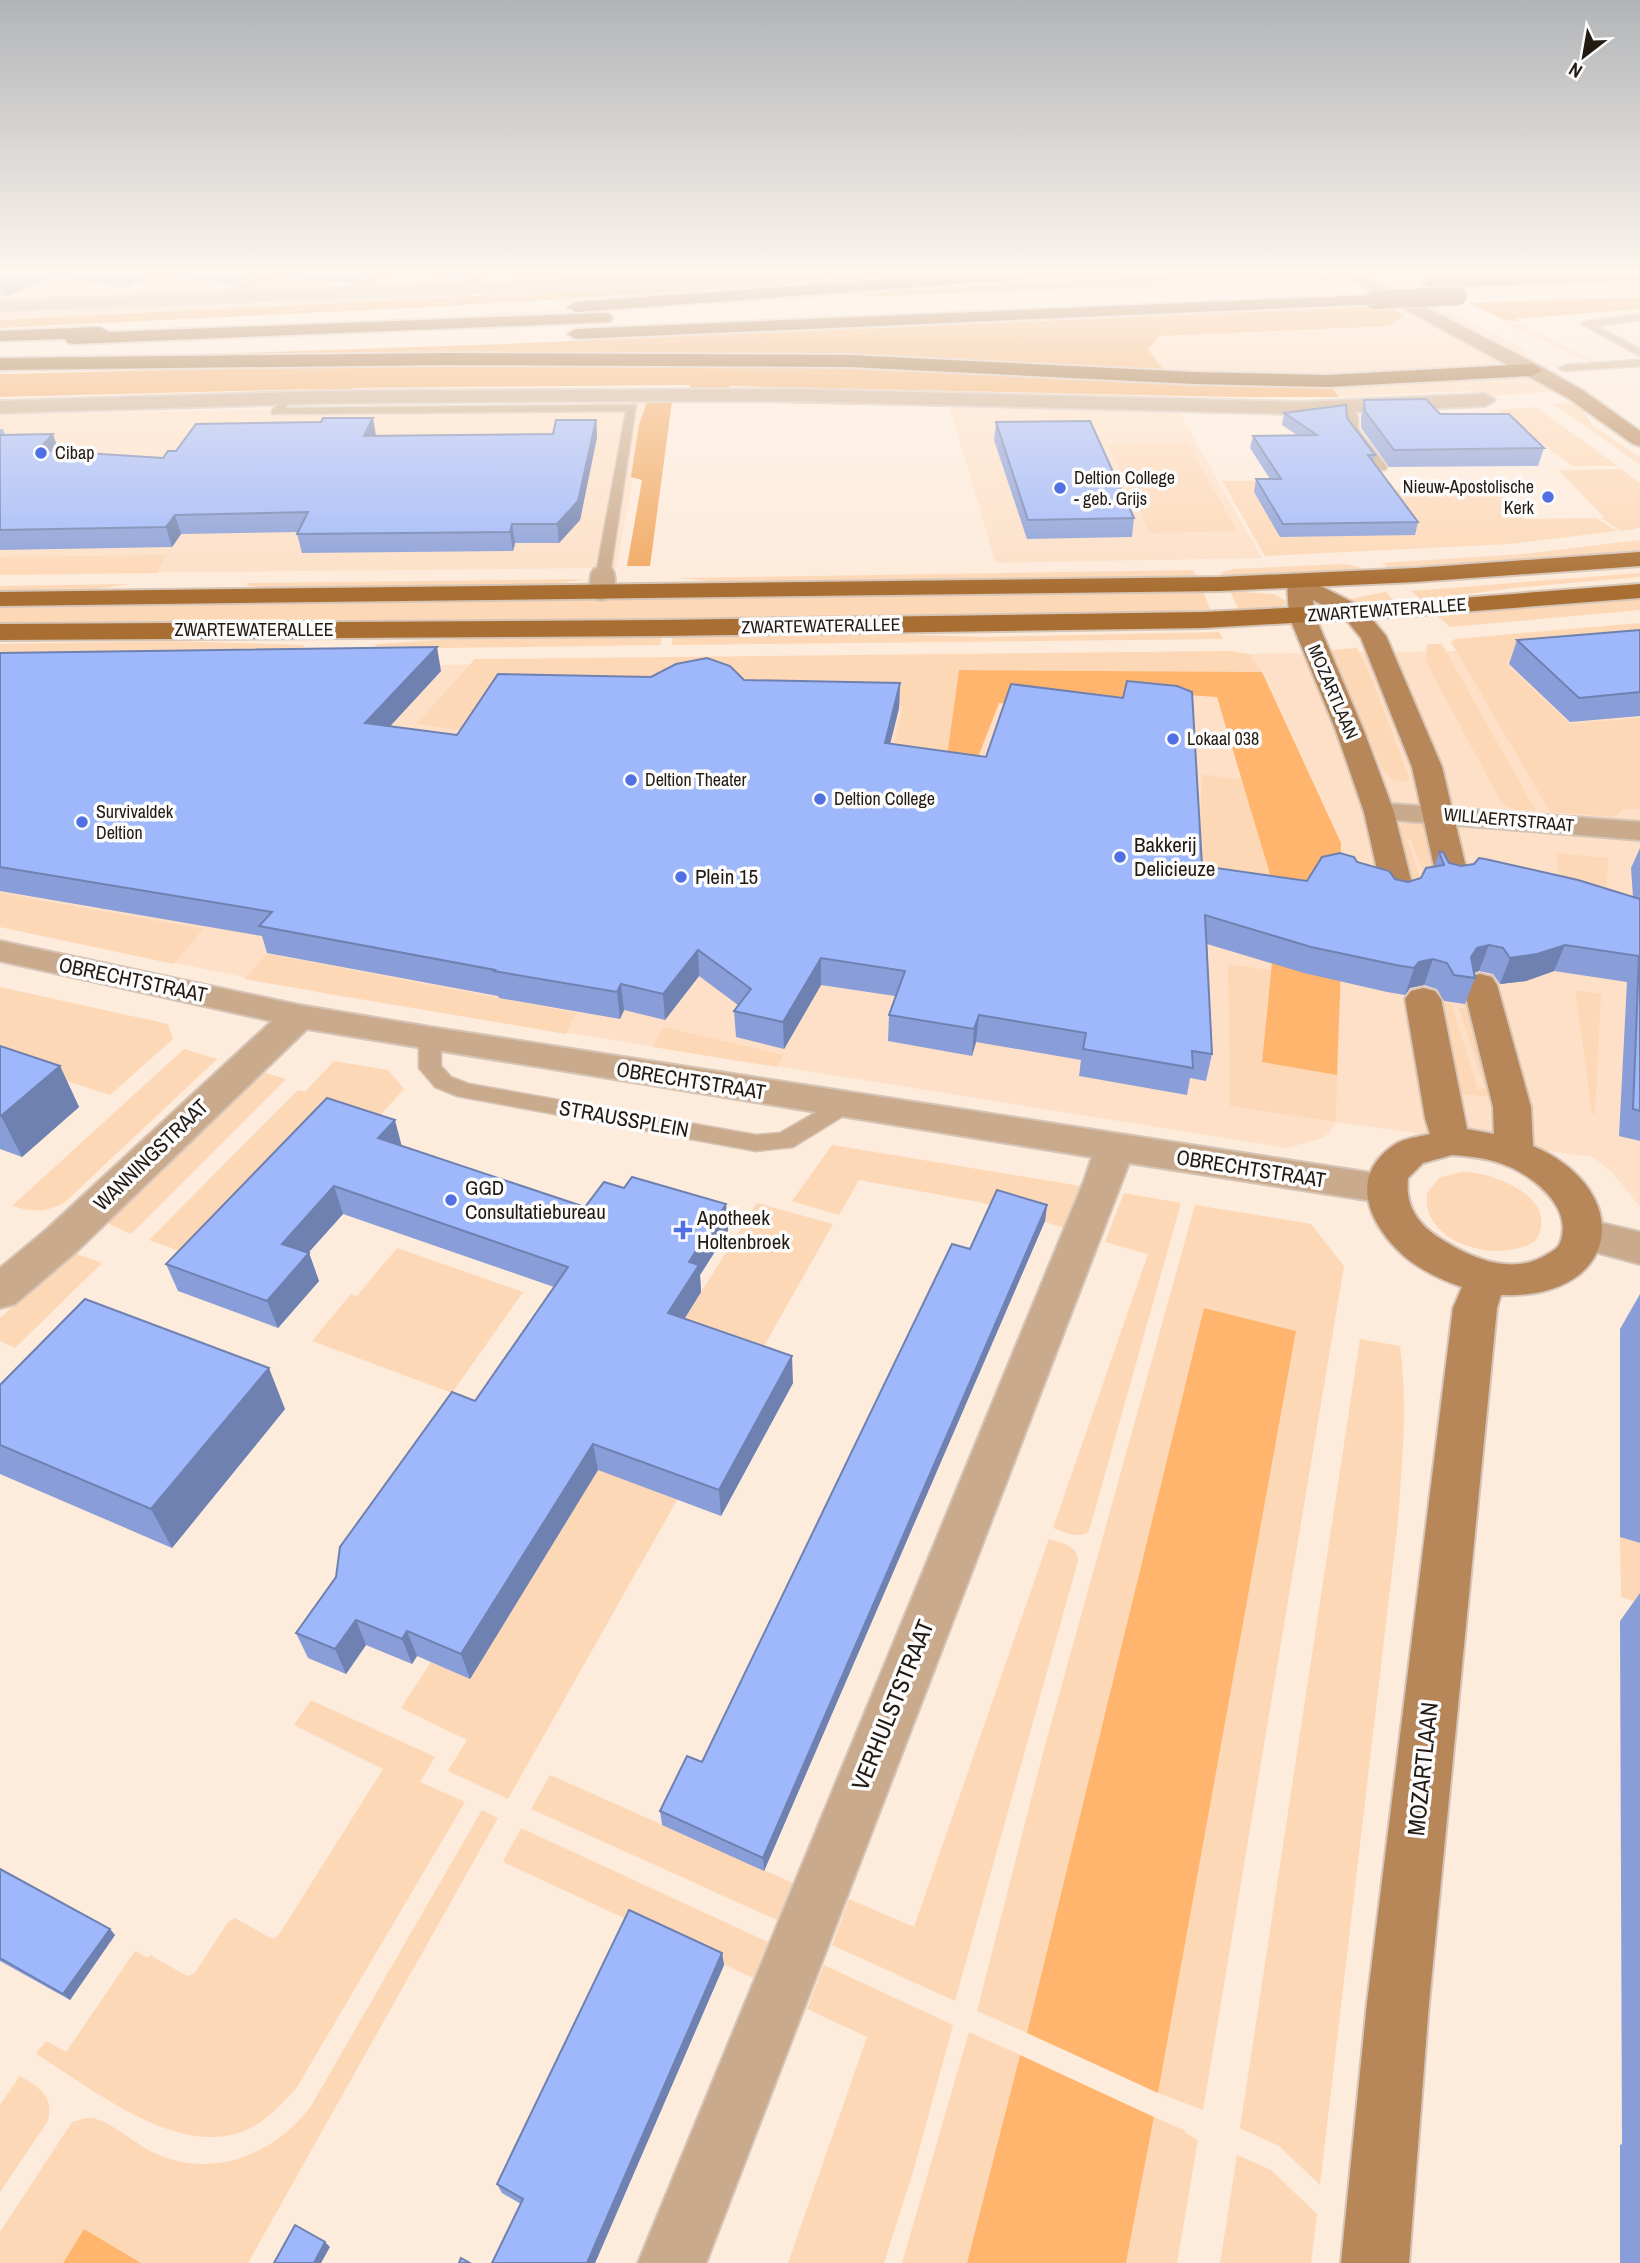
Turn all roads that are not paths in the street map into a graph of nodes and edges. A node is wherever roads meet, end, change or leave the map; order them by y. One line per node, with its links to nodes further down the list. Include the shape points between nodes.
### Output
1 (1265, 380): 2 (highway)
2 (1353, 380)
3 (1550, 380): 10 (street)
4 (1585, 380): 5 (street)
5 (1602, 389)
6 (288, 398): 8 (street, via 781,395); 9 (street); 14 (lane, via 276,412 632,407)
7 (1485, 400): 8 (street)
8 (1347, 406): 11 (lane, via 1352,429)
9 (0, 407)
10 (1640, 440)
11 (1381, 467)
12 (1640, 559): 13 (main road, ZWARTEWATERALLEE)
13 (1299, 582): 14 (main road, ZWARTEWATERALLEE); 17 (street); 18 (street, MOZARTLAAN)
14 (602, 583): 16 (main road, ZWARTEWATERALLEE)
15 (1640, 591): 17 (main road, ZWARTEWATERALLEE)
16 (0, 599)
17 (1353, 612): 18 (main road, ZWARTEWATERALLEE); 21 (street, via 1381,654 1427,767)
18 (1302, 615): 19 (main road, ZWARTEWATERALLEE, via 663,628); 20 (street, MOZARTLAAN)
19 (0, 632)
20 (1379, 812): 21 (street, WILLAERTSTRAAT); 24 (street, MOZARTLAAN)
21 (1440, 815): 22 (street, WILLAERTSTRAAT); 23 (street)
22 (1640, 831)
23 (1453, 880)
24 (1399, 896)
25 (0, 951): 28 (street, OBRECHTSTRAAT)
26 (1480, 985): 33 (street, via 1512,1107)
27 (1423, 999): 31 (street)
28 (299, 1016): 29 (street, OBRECHTSTRAAT); 38 (street, WANNINGSTRAAT, via 62,1240)
29 (430, 1039): 30 (street, OBRECHTSTRAAT); 30 (lane, STRAUSSPLEIN, via 430,1068 443,1082 465,1091 756,1143 785,1141)
30 (845, 1105): 32 (street, OBRECHTSTRAAT)
31 (1452, 1141): 33 (street); 34 (street, via 1422,1147 1399,1160)
32 (1114, 1147): 34 (street, OBRECHTSTRAAT); 39 (street, VERHULSTSTRAAT)
33 (1514, 1153): 35 (street, via 1566,1189 1580,1211)
34 (1385, 1189): 37 (street, via 1403,1232 1426,1252 1455,1268)
35 (1584, 1234): 36 (street); 37 (street, via 1579,1252 1555,1272 1517,1280)
36 (1640, 1248)
37 (1488, 1278): 40 (street, MOZARTLAAN, via 1475,1308 1398,2003)
38 (0, 1292)
39 (672, 2263)
40 (1375, 2263)

